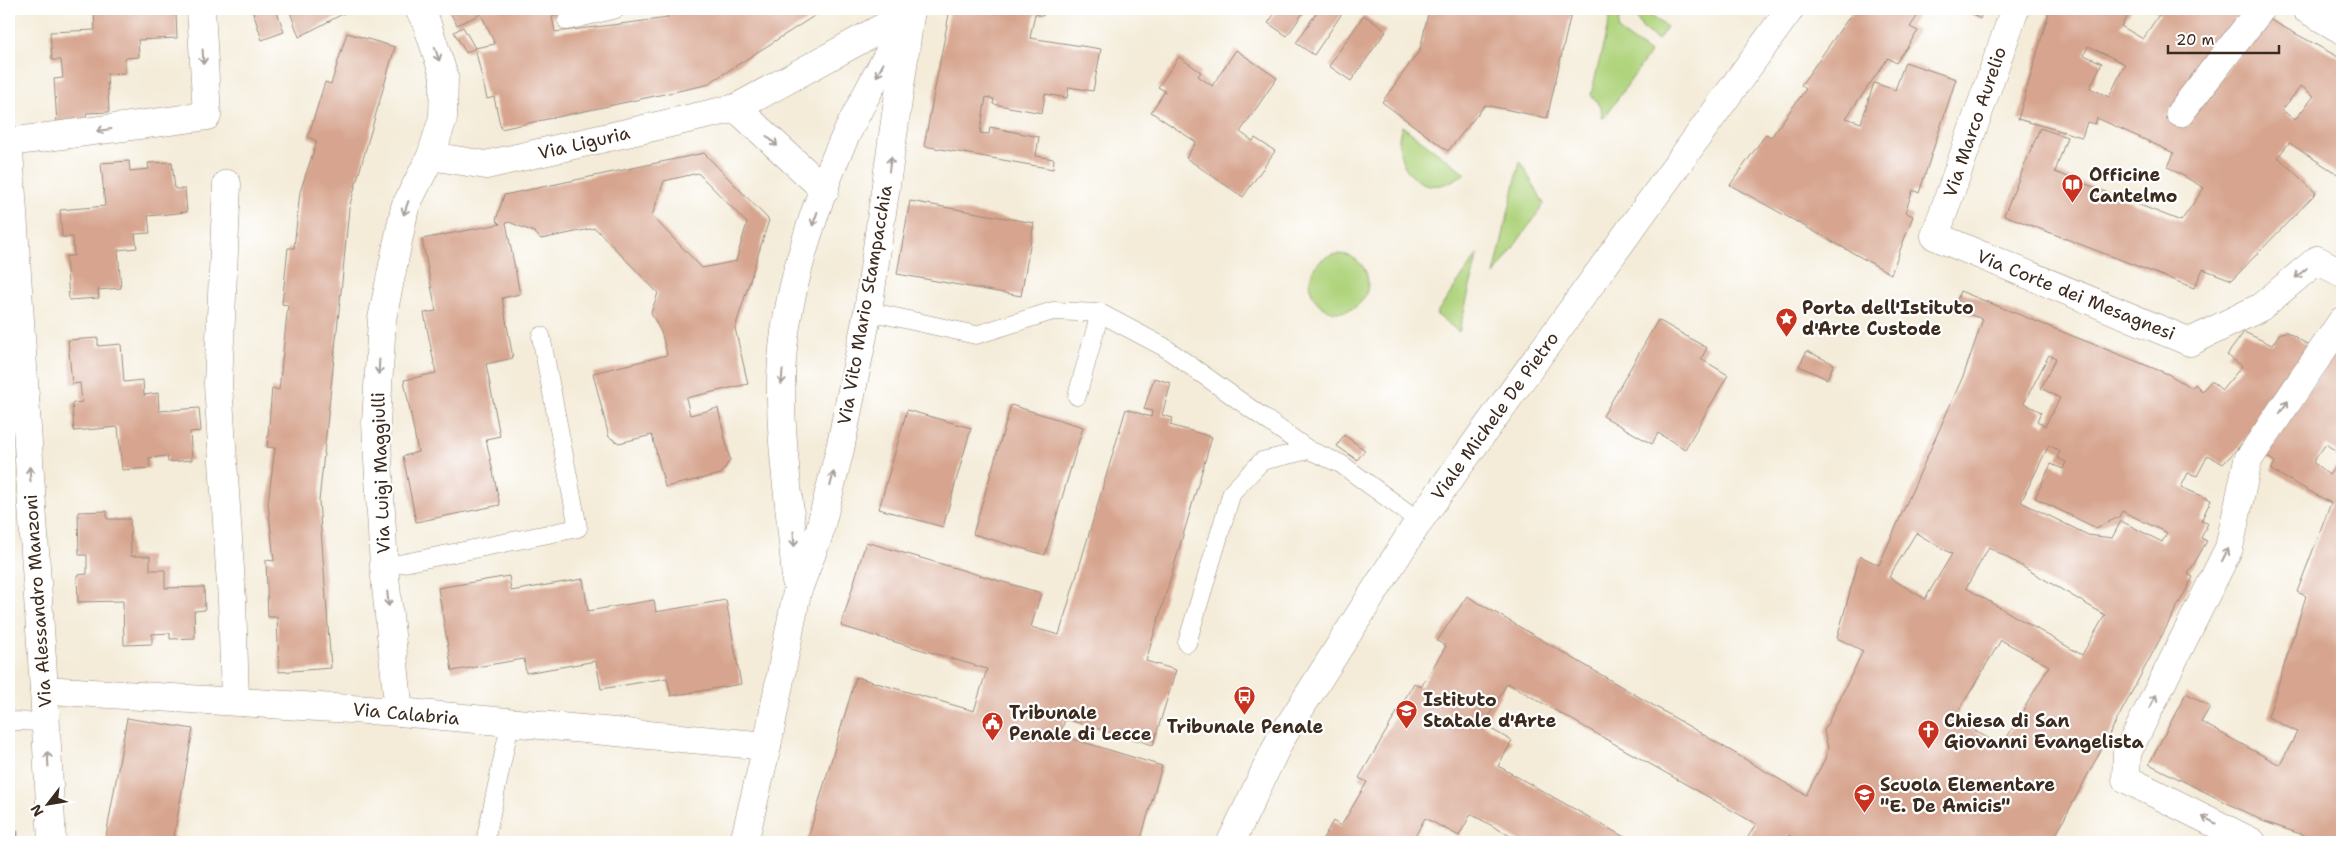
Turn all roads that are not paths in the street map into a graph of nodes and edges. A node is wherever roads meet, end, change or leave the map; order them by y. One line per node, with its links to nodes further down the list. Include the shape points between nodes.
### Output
1 (201, 9): 13 (street, one-way to 13, via 207,116)
2 (419, 9): 15 (street, Via Luigi Maggiulli, one-way to 15, via 444,76 443,118)
3 (616, 9): 9 (lane)
4 (1790, 9): 26 (street, Viale Michele De Pietro)
5 (2015, 9): 18 (street, Via Marco Aurelio)
6 (2261, 9): 12 (street)
7 (2306, 9): 10 (street)
8 (911, 10): 11 (street, Via Liguria); 17 (street, Via Vito Mario Stampacchia, one-way to 17, via 838,155); 20 (street, Via Vito Mario Stampacchia, one-way to 8)
9 (567, 21)
10 (2342, 30)
11 (736, 108): 15 (street, Via Liguria, via 486,165); 17 (street, one-way to 17)
12 (2180, 113)
13 (9, 142)
14 (9, 151): 30 (street, Via Alessandro Manzoni, one-way to 14)
15 (431, 156): 27 (street, Via Luigi Maggiulli, one-way to 27, via 405,207 382,319 376,423)
16 (227, 184): 31 (street, via 218,384)
17 (824, 190): 28 (street, Via Vito Mario Stampacchia, one-way to 28, via 788,316 781,383)
18 (1935, 236): 19 (street, Via Corte dei Mesagnesi, one-way to 18, via 2317,260 2261,307 2190,342)
19 (2342, 272)
20 (868, 312): 21 (lane, via 976,335 1053,311); 28 (street, Via Vito Mario Stampacchia, one-way to 20, via 818,536 840,449)
21 (1100, 313): 24 (lane); 25 (lane, via 1164,348)
22 (2342, 321): 41 (street, one-way to 22, via 2126,779 2127,753 2228,548 2248,460)
23 (541, 336): 27 (lane, via 578,528)
24 (1077, 396)
25 (1309, 450): 26 (lane, via 1341,464); 29 (lane, via 1262,461 1232,492)
26 (1419, 520): 40 (street, Viale Michele De Pietro, via 1280,740)
27 (384, 567): 32 (street, Via Luigi Maggiulli, one-way to 32)
28 (797, 592): 36 (street, Via Vito Mario Stampacchia)
29 (1186, 643)
30 (44, 690): 31 (street, Via Calabria); 34 (street, Via Alessandro Manzoni)
31 (235, 700): 32 (street, Via Calabria)
32 (398, 712): 35 (street, Via Calabria)
33 (9, 721): 34 (lane)
34 (46, 722): 37 (street, Via Alessandro Manzoni, one-way to 34)
35 (510, 724): 36 (street, Via Calabria); 38 (lane)
36 (767, 746): 39 (street, Via Vito Mario Stampacchia)
37 (52, 842)
38 (484, 842)
39 (744, 842)
40 (1231, 842)
41 (2252, 842)

